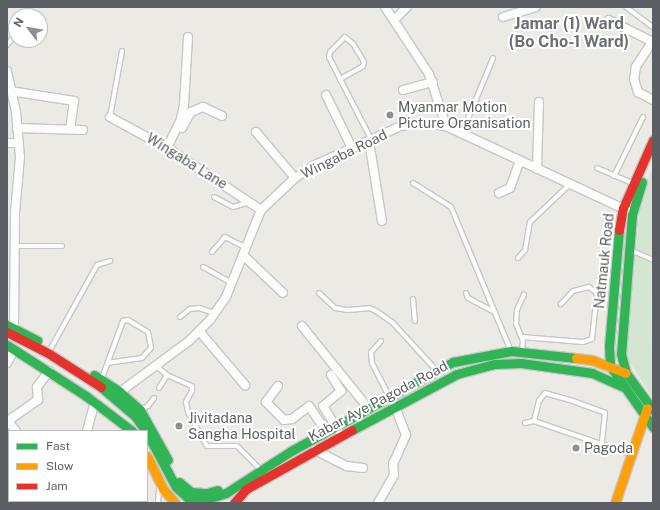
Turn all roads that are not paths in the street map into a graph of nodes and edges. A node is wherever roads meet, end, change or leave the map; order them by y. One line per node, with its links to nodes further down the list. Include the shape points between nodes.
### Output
1 (385, 7): 6 (street)
2 (407, 7): 6 (street)
3 (535, 7): 5 (street)
4 (626, 7): 8 (lane)
5 (503, 17)
6 (395, 19): 15 (street)
7 (610, 20): 10 (street)
8 (653, 27)
9 (188, 37): 35 (street, via 184,105)
10 (653, 42): 19 (street, via 636,67 634,78 638,92)
11 (122, 50): 22 (lane)
12 (493, 58): 29 (lane)
13 (7, 71): 17 (street)
14 (340, 79): 14 (lane, via 363,66 364,62 353,44 345,37 330,52 329,57); 30 (lane)
15 (433, 82): 16 (street); 24 (street)
16 (403, 90)
17 (10, 91): 25 (street); 26 (street, via 74,101)
18 (326, 95): 34 (street)
19 (653, 100)
20 (539, 102): 39 (street)
21 (222, 116): 35 (street, via 202,107 191,112)
22 (110, 117): 35 (street, Wingaba Lane)
23 (643, 117): 40 (lane)
24 (446, 126): 29 (street, Wingaba Road); 30 (street, Wingaba Road, via 419,123 401,126)
25 (17, 128): 26 (street); 33 (street)
26 (70, 128): 27 (street)
27 (83, 130)
28 (256, 132): 41 (street)
29 (461, 134): 37 (street, Wingaba Road)
30 (370, 140): 34 (street, Wingaba Road); 51 (street)
31 (653, 140): 42 (main road, Natmauk Road)
32 (7, 143): 33 (street)
33 (19, 143): 52 (street)
34 (352, 148): 41 (street, Wingaba Road, via 314,165)
35 (169, 150): 47 (street, Wingaba Lane)
36 (653, 157): 50 (main road, Natmauk Road, via 638,188)
37 (520, 161): 39 (street, Wingaba Road); 45 (street, via 510,188)
38 (597, 168): 40 (lane)
39 (537, 169): 44 (street, Wingaba Road)
40 (614, 176): 42 (lane)
41 (295, 178): 49 (street, Wingaba Road)
42 (632, 183): 48 (main road, Natmauk Road)
43 (413, 184): 68 (lane, via 451,207)
44 (569, 185): 48 (street, Wingaba Road); 57 (lane, via 530,222 525,250)
45 (499, 193)
46 (214, 197): 47 (lane, via 233,207)
47 (251, 202): 49 (street, Wingaba Lane)
48 (623, 208): 50 (street, Wingaba Road); 78 (main road, Natmauk Road)
49 (261, 210): 55 (street, Wingaba Road)
50 (632, 215): 54 (main road, Natmauk Road)
51 (382, 221)
52 (14, 246): 53 (lane); 73 (street)
53 (62, 246)
54 (628, 249): 58 (lane); 79 (main road, Natmauk Road)
55 (244, 251): 56 (lane, via 225,237); 61 (street, Wingaba Road); 62 (street)
56 (212, 252)
57 (518, 258)
58 (653, 260)
59 (110, 261): 81 (lane, via 97,265)
60 (203, 267): 61 (lane)
61 (232, 283): 69 (street, Wingaba Road)
62 (283, 293)
63 (319, 293): 91 (lane, via 335,308 369,308 382,314)
64 (466, 293): 68 (lane, via 468,298)
65 (524, 294): 75 (lane, via 517,310 516,324)
66 (412, 299): 71 (lane)
67 (561, 304): 75 (lane, via 573,291 589,287 597,293 592,339 583,342)
68 (494, 312): 82 (lane)
69 (215, 313): 70 (lane, via 199,308 190,309); 74 (street, Wingaba Road)
70 (180, 317)
71 (415, 321)
72 (302, 326): 107 (street)
73 (9, 328): 81 (main road, Kabar Aye Pagoda Road); 118 (main road, Kabar Aye Pagoda Road, via 101,387 135,416)
74 (200, 332): 88 (street, Wingaba Road); 98 (street)
75 (522, 337): 83 (lane)
76 (7, 339): 117 (main road, via 68,375 115,408)
77 (381, 341): 103 (lane, via 371,352 372,363)
78 (609, 346): 84 (main road); 89 (main road, Natmauk Road)
79 (621, 346): 89 (main road); 93 (main road, Natmauk Road)
80 (11, 348): 86 (street); 90 (main road)
81 (51, 348): 97 (main road, Kabar Aye Pagoda Road)
82 (511, 351): 83 (main road, Kabar Aye Pagoda Road); 85 (main road, Kabar Aye Pagoda Road)
83 (522, 352): 84 (main road, Kabar Aye Pagoda Road)
84 (592, 360): 89 (main road, Kabar Aye Pagoda Road)
85 (452, 362): 91 (main road, Kabar Aye Pagoda Road); 94 (lane)
86 (7, 363)
87 (108, 363): 87 (lane, via 123,321 128,320 148,332 151,348 142,358); 97 (lane)
88 (155, 366): 95 (lane); 102 (street, Wingaba Road)
89 (610, 366): 92 (main road); 93 (main road, Kabar Aye Pagoda Road); 100 (main road)
90 (49, 371): 105 (main road); 114 (street, via 37,387 38,400 12,418 9,423)
91 (436, 371): 103 (main road, Kabar Aye Pagoda Road)
92 (592, 373): 94 (main road, Kabar Aye Pagoda Road, via 521,363 495,364); 100 (main road, Kabar Aye Pagoda Road)
93 (626, 373): 108 (main road)
94 (457, 374): 106 (main road, Kabar Aye Pagoda Road)
95 (167, 375): 101 (lane); 128 (lane, via 192,386 186,402 188,412 207,446 237,446)
96 (331, 375): 112 (street, via 341,391 323,406)
97 (102, 380): 102 (main road, Kabar Aye Pagoda Road)
98 (245, 385)
99 (278, 386): 119 (street, via 266,402 284,420 292,419 309,406)
100 (624, 387): 108 (main road)
101 (159, 388)
102 (120, 392): 109 (main road, Kabar Aye Pagoda Road)
103 (390, 396): 107 (main road, Kabar Aye Pagoda Road)
104 (154, 398): 109 (lane, via 148,406)
105 (95, 402): 115 (street); 116 (main road)
106 (394, 407): 121 (main road, Kabar Aye Pagoda Road); 136 (street, via 406,435 394,464 394,475)
107 (368, 408): 112 (main road, Kabar Aye Pagoda Road)
108 (649, 409): 113 (main road); 125 (main road)
109 (140, 410): 130 (main road, Kabar Aye Pagoda Road, via 182,486 191,492)
110 (534, 421): 111 (lane); 122 (lane); 122 (lane, via 539,401 545,393 570,400 605,413)
111 (525, 423)
112 (336, 426): 119 (main road, Kabar Aye Pagoda Road); 121 (street)
113 (653, 427)
114 (15, 430)
115 (87, 430)
116 (131, 430)
117 (137, 430)
118 (145, 430)
119 (326, 431): 128 (main road, Kabar Aye Pagoda Road)
120 (148, 436): 130 (main road, Kabar Aye Pagoda Road, via 176,487 188,498 200,501)
121 (341, 436): 124 (main road, Kabar Aye Pagoda Road)
122 (602, 444): 125 (lane)
123 (148, 447): 133 (main road, via 171,490)
124 (315, 450): 127 (street, via 347,466); 130 (main road, Kabar Aye Pagoda Road)
125 (632, 455): 137 (main road)
126 (148, 458): 129 (main road)
127 (363, 468)
128 (260, 469): 130 (main road, Kabar Aye Pagoda Road)
129 (159, 481): 131 (main road); 132 (lane)
130 (244, 492): 134 (main road, Kabar Aye Pagoda Road); 135 (main road, Kabar Aye Pagoda Road)
131 (174, 502)
132 (158, 503)
133 (186, 503)
134 (222, 503)
135 (234, 503)
136 (378, 503)
137 (615, 503)

